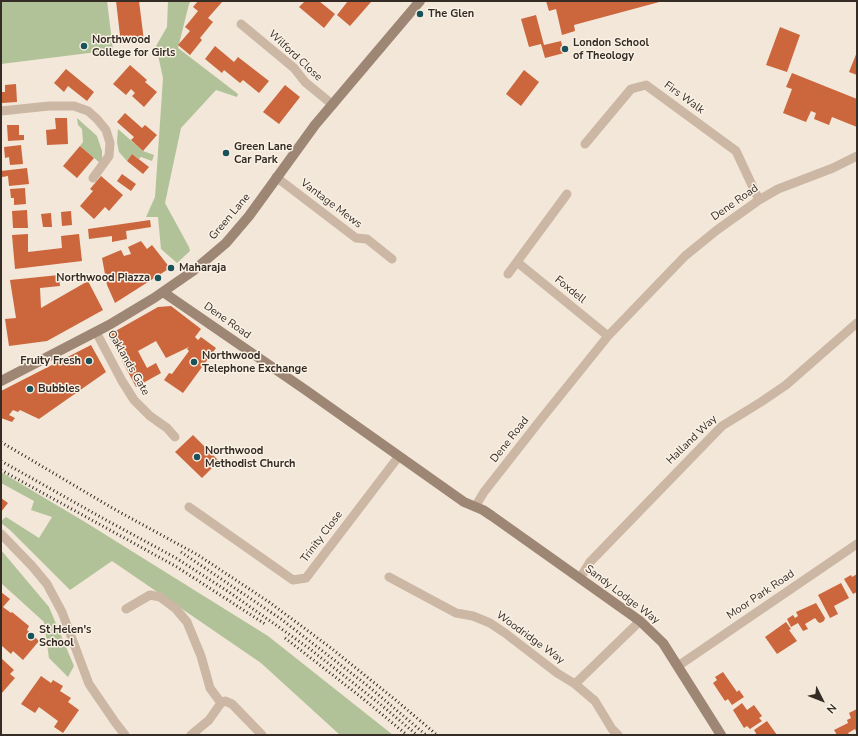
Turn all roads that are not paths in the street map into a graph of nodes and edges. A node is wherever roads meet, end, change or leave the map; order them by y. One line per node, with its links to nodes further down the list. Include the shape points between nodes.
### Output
1 (420, 1): 3 (street, Green Lane)
2 (241, 24): 3 (street, Wilford Close)
3 (333, 105): 7 (street, Green Lane)
4 (1, 111): 8 (street, via 74,106 88,111 106,130 110,143 109,156)
5 (585, 144): 10 (street, Firs Walk, via 631,89 646,85 736,151)
6 (857, 156): 10 (street, Dene Road)
7 (276, 177): 11 (street, Vantage Mews, via 356,238 367,239); 14 (street, Green Lane, via 249,216 226,243)
8 (93, 178)
9 (567, 194): 12 (street)
10 (759, 200): 17 (street, Dene Road, via 685,256)
11 (392, 259)
12 (517, 262): 13 (street); 17 (street, Foxdell)
13 (508, 274)
14 (163, 292): 16 (street, Green Lane); 20 (street, Dene Road)
15 (857, 323): 26 (street, Halland Way, via 786,385 722,426 590,562)
16 (96, 332): 18 (street, Green Lane); 19 (street, Oaklands Gate, via 134,400)
17 (608, 336): 22 (street, Dene Road, via 484,492)
18 (1, 382)
19 (175, 437)
20 (399, 456): 21 (street, Trinity Close, via 306,578 293,580); 22 (street, Dene Road)
21 (189, 506)
22 (475, 507): 26 (street, Sandy Lodge Way, via 492,516)
23 (1, 534): 32 (street, via 47,584 62,612 89,684)
24 (857, 544): 29 (street, Moor Park Road)
25 (389, 577): 30 (street, Woodridge Way, via 456,613 490,623)
26 (580, 578): 28 (street, Sandy Lodge Way)
27 (126, 609): 31 (street, via 150,595 160,597 176,609 187,622 201,656 210,688)
28 (640, 622): 29 (street, Sandy Lodge Way, via 663,644); 30 (street)
29 (678, 666): 36 (street, Sandy Lodge Way)
30 (575, 684): 35 (street, Woodridge Way, via 595,701)
31 (221, 703): 33 (street, via 209,720); 34 (street, via 232,704)
32 (125, 735)
33 (191, 735)
34 (262, 735)
35 (618, 735)
36 (721, 735)

